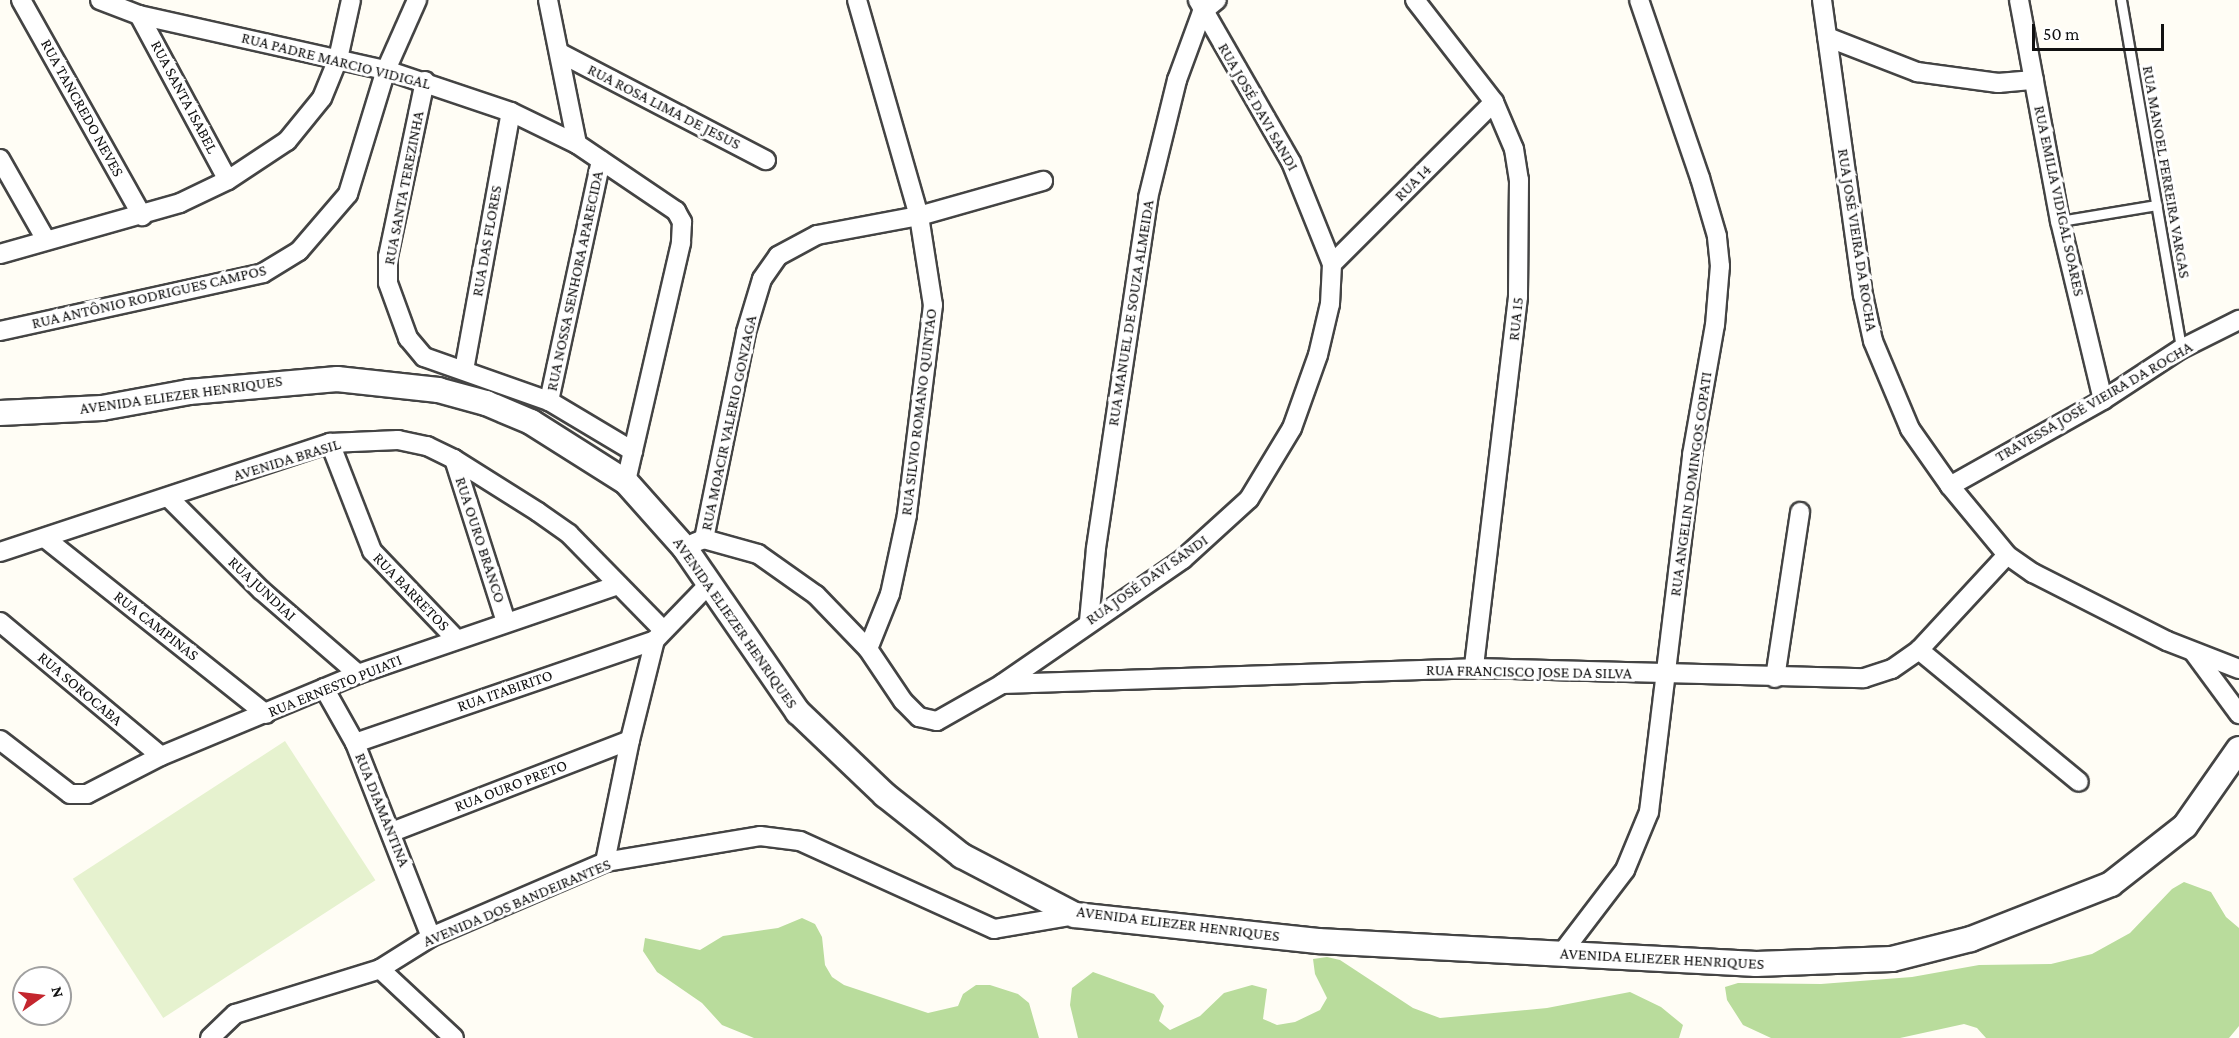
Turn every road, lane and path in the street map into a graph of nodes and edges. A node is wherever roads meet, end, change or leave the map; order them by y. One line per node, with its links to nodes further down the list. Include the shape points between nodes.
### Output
1 (21, 0): 30 (street, RUA TANCREDO NEVES)
2 (100, 0): 14 (street, RUA PADRE MARCIO VIDIGAL)
3 (351, 0): 17 (street)
4 (417, 0): 18 (street, RUA ANTÔNIO RODRIGUES CAMPOS)
5 (548, 0): 16 (street)
6 (857, 0): 31 (street, RUA SILVIO ROMANO QUINTAO)
7 (1217, 0): 13 (street)
8 (1415, 0): 21 (street, RUA 15)
9 (1639, 0): 67 (street, RUA ANGELIN DOMINGOS COPATI, via 1700,178 1717,236 1720,266)
10 (1822, 0): 15 (street, RUA JOSÉ VIEIRA DA ROCHA)
11 (2019, 0): 19 (street, RUA EMILIA VIDIGAL SOARES)
12 (2121, 0): 29 (lane, RUA MANOEL FERREIRA VARGAS)
13 (1200, 6): 35 (street, RUA JOSÉ DAVI SANDI, via 1291,162); 56 (street, RUA MANUEL DE SOUZA ALMEIDA, via 1148,198 1096,549)
14 (140, 15): 17 (street, RUA PADRE MARCIO VIDIGAL); 27 (street, RUA SANTA ISABEL)
15 (1827, 37): 19 (street, via 1917,72 1998,83); 47 (street, RUA JOSÉ VIEIRA DA ROCHA, via 1854,241 1873,341 1910,429)
16 (562, 54): 23 (street); 25 (street, RUA ROSA LIMA DE JESUS)
17 (338, 59): 18 (street, RUA PADRE MARCIO VIDIGAL); 27 (street, via 322,99 309,118 287,141)
18 (386, 70): 20 (street, RUA PADRE MARCIO VIDIGAL); 37 (street, RUA ANTÔNIO RODRIGUES CAMPOS, via 348,194 300,251 263,273)
19 (2034, 80): 32 (street, RUA EMILIA VIDIGAL SOARES)
20 (425, 81): 22 (street, RUA PADRE MARCIO VIDIGAL); 39 (street, RUA SANTA TEREZINHA, via 388,257 388,283 396,314 416,352)
21 (1494, 102): 35 (street, RUA 14); 64 (street, RUA 15, via 1514,149 1519,180 1518,297)
22 (511, 112): 23 (street, RUA PADRE MARCIO VIDIGAL); 39 (street, RUA DAS FLORES)
23 (577, 144): 26 (street, RUA PADRE MARCIO VIDIGAL)
24 (0, 159): 33 (street)
25 (766, 160)
26 (601, 161): 41 (street, RUA NOSSA SENHORA APARECIDA); 44 (street, RUA PADRE MARCIO VIDIGAL, via 666,203 681,222 681,243)
27 (228, 180): 30 (street)
28 (1043, 181): 31 (street)
29 (2157, 205): 32 (lane); 38 (lane, RUA MANOEL FERREIRA VARGAS)
30 (142, 216): 33 (street)
31 (919, 216): 51 (street, RUA MOACIR VALERIO GONZAGA, via 817,235 778,256 762,279); 61 (street, RUA SILVIO ROMANO QUINTAO, via 932,283 925,385 890,594)
32 (2060, 221): 40 (street, RUA EMILIA VIDIGAL SOARES)
33 (46, 240): 34 (street)
34 (0, 254)
35 (1332, 264): 56 (street, RUA JOSÉ DAVI SANDI, via 1330,304 1317,355 1292,429 1268,472 1249,499 1211,536)
36 (2239, 320): 38 (street, TRAVESSA JOSÉ VIEIRA DA ROCHA)
37 (0, 331)
38 (2181, 350): 40 (street, TRAVESSA JOSÉ VIEIRA DA ROCHA)
39 (464, 370): 41 (street)
40 (2103, 400): 47 (street, TRAVESSA JOSÉ VIEIRA DA ROCHA)
41 (549, 401): 44 (street)
42 (0, 413): 46 (street, AVENIDA ELIEZER HENRIQUES, via 102,408 189,392 295,380 374,381 438,390 486,403 531,422)
43 (330, 443): 45 (street, AVENIDA BRASIL, via 398,440 427,446); 48 (street, AVENIDA BRASIL); 60 (street, RUA BARRETOS, via 372,551)
44 (633, 451): 46 (street)
45 (454, 459): 55 (street, AVENIDA BRASIL, via 569,534); 58 (street, RUA OURO BRANCO)
46 (626, 482): 51 (street, AVENIDA ELIEZER HENRIQUES)
47 (1950, 486): 53 (street, RUA JOSÉ VIEIRA DA ROCHA)
48 (170, 499): 50 (street, AVENIDA BRASIL); 66 (street, RUA JUNDIAI, via 261,590)
49 (1800, 512): 68 (street)
50 (46, 539): 52 (street, AVENIDA BRASIL); 71 (street, RUA CAMPINAS)
51 (694, 543): 54 (street, AVENIDA ELIEZER HENRIQUES); 61 (street, via 743,548 782,568 816,595)
52 (0, 552)
53 (2007, 555): 62 (street, RUA FRANCISCO JOSE DA SILVA); 63 (street, RUA JOSÉ VIEIRA DA ROCHA, via 2043,578)
54 (710, 583): 59 (street); 81 (street, AVENIDA ELIEZER HENRIQUES, via 798,711 885,795 962,856)
55 (618, 585): 58 (street, RUA ERNESTO PUIATI); 59 (street, AVENIDA BRASIL)
56 (1089, 621): 69 (street, RUA JOSÉ DAVI SANDI)
57 (0, 622): 77 (street, RUA SOROCABA)
58 (506, 622): 60 (street, RUA ERNESTO PUIATI)
59 (659, 635): 74 (street); 75 (street, RUA ITABIRITO)
60 (456, 639): 66 (street, RUA ERNESTO PUIATI)
61 (868, 649): 69 (street, RUA JOSÉ DAVI SANDI, via 903,701 919,717 937,721)
62 (1919, 650): 68 (street, RUA FRANCISCO JOSE DA SILVA, via 1892,669 1864,678); 78 (street)
63 (2192, 651): 65 (street, RUA JOSÉ VIEIRA DA ROCHA); 72 (street, RUA JOSÉ VIEIRA DA ROCHA)
64 (1474, 668): 67 (street, RUA FRANCISCO JOSE DA SILVA); 69 (street, RUA FRANCISCO JOSE DA SILVA)
65 (2239, 669)
66 (358, 674): 70 (street, RUA ERNESTO PUIATI)
67 (1664, 676): 68 (street, RUA FRANCISCO JOSE DA SILVA); 83 (street, RUA ANGELIN DOMINGOS COPATI, via 1648,812 1626,870)
68 (1775, 678)
69 (1002, 684)
70 (324, 688): 71 (street, RUA ERNESTO PUIATI); 75 (street, RUA DIAMANTINA)
71 (266, 714): 77 (street, RUA ERNESTO PUIATI)
72 (2239, 714)
73 (0, 740): 77 (street, RUA ERNESTO PUIATI, via 70,794 87,794)
74 (630, 740): 79 (street, RUA OURO PRETO); 80 (street)
75 (354, 743): 79 (street, RUA DIAMANTINA)
76 (2239, 749): 83 (street, AVENIDA ELIEZER HENRIQUES, via 2185,826 2111,884 1971,939 1892,959 1756,964)
77 (161, 756)
78 (2079, 782)
79 (392, 832): 82 (street, RUA DIAMANTINA)
80 (605, 862): 81 (street, AVENIDA DOS BANDEIRANTES, via 760,836 800,841 994,929); 82 (street, AVENIDA DOS BANDEIRANTES)
81 (1075, 915): 83 (street, AVENIDA ELIEZER HENRIQUES, via 1318,941)
82 (431, 937): 84 (street, AVENIDA DOS BANDEIRANTES)
83 (1561, 954)
84 (380, 969): 85 (street, AVENIDA DOS BANDEIRANTES, via 235,1014); 86 (street)
85 (210, 1038)
86 (454, 1038)

